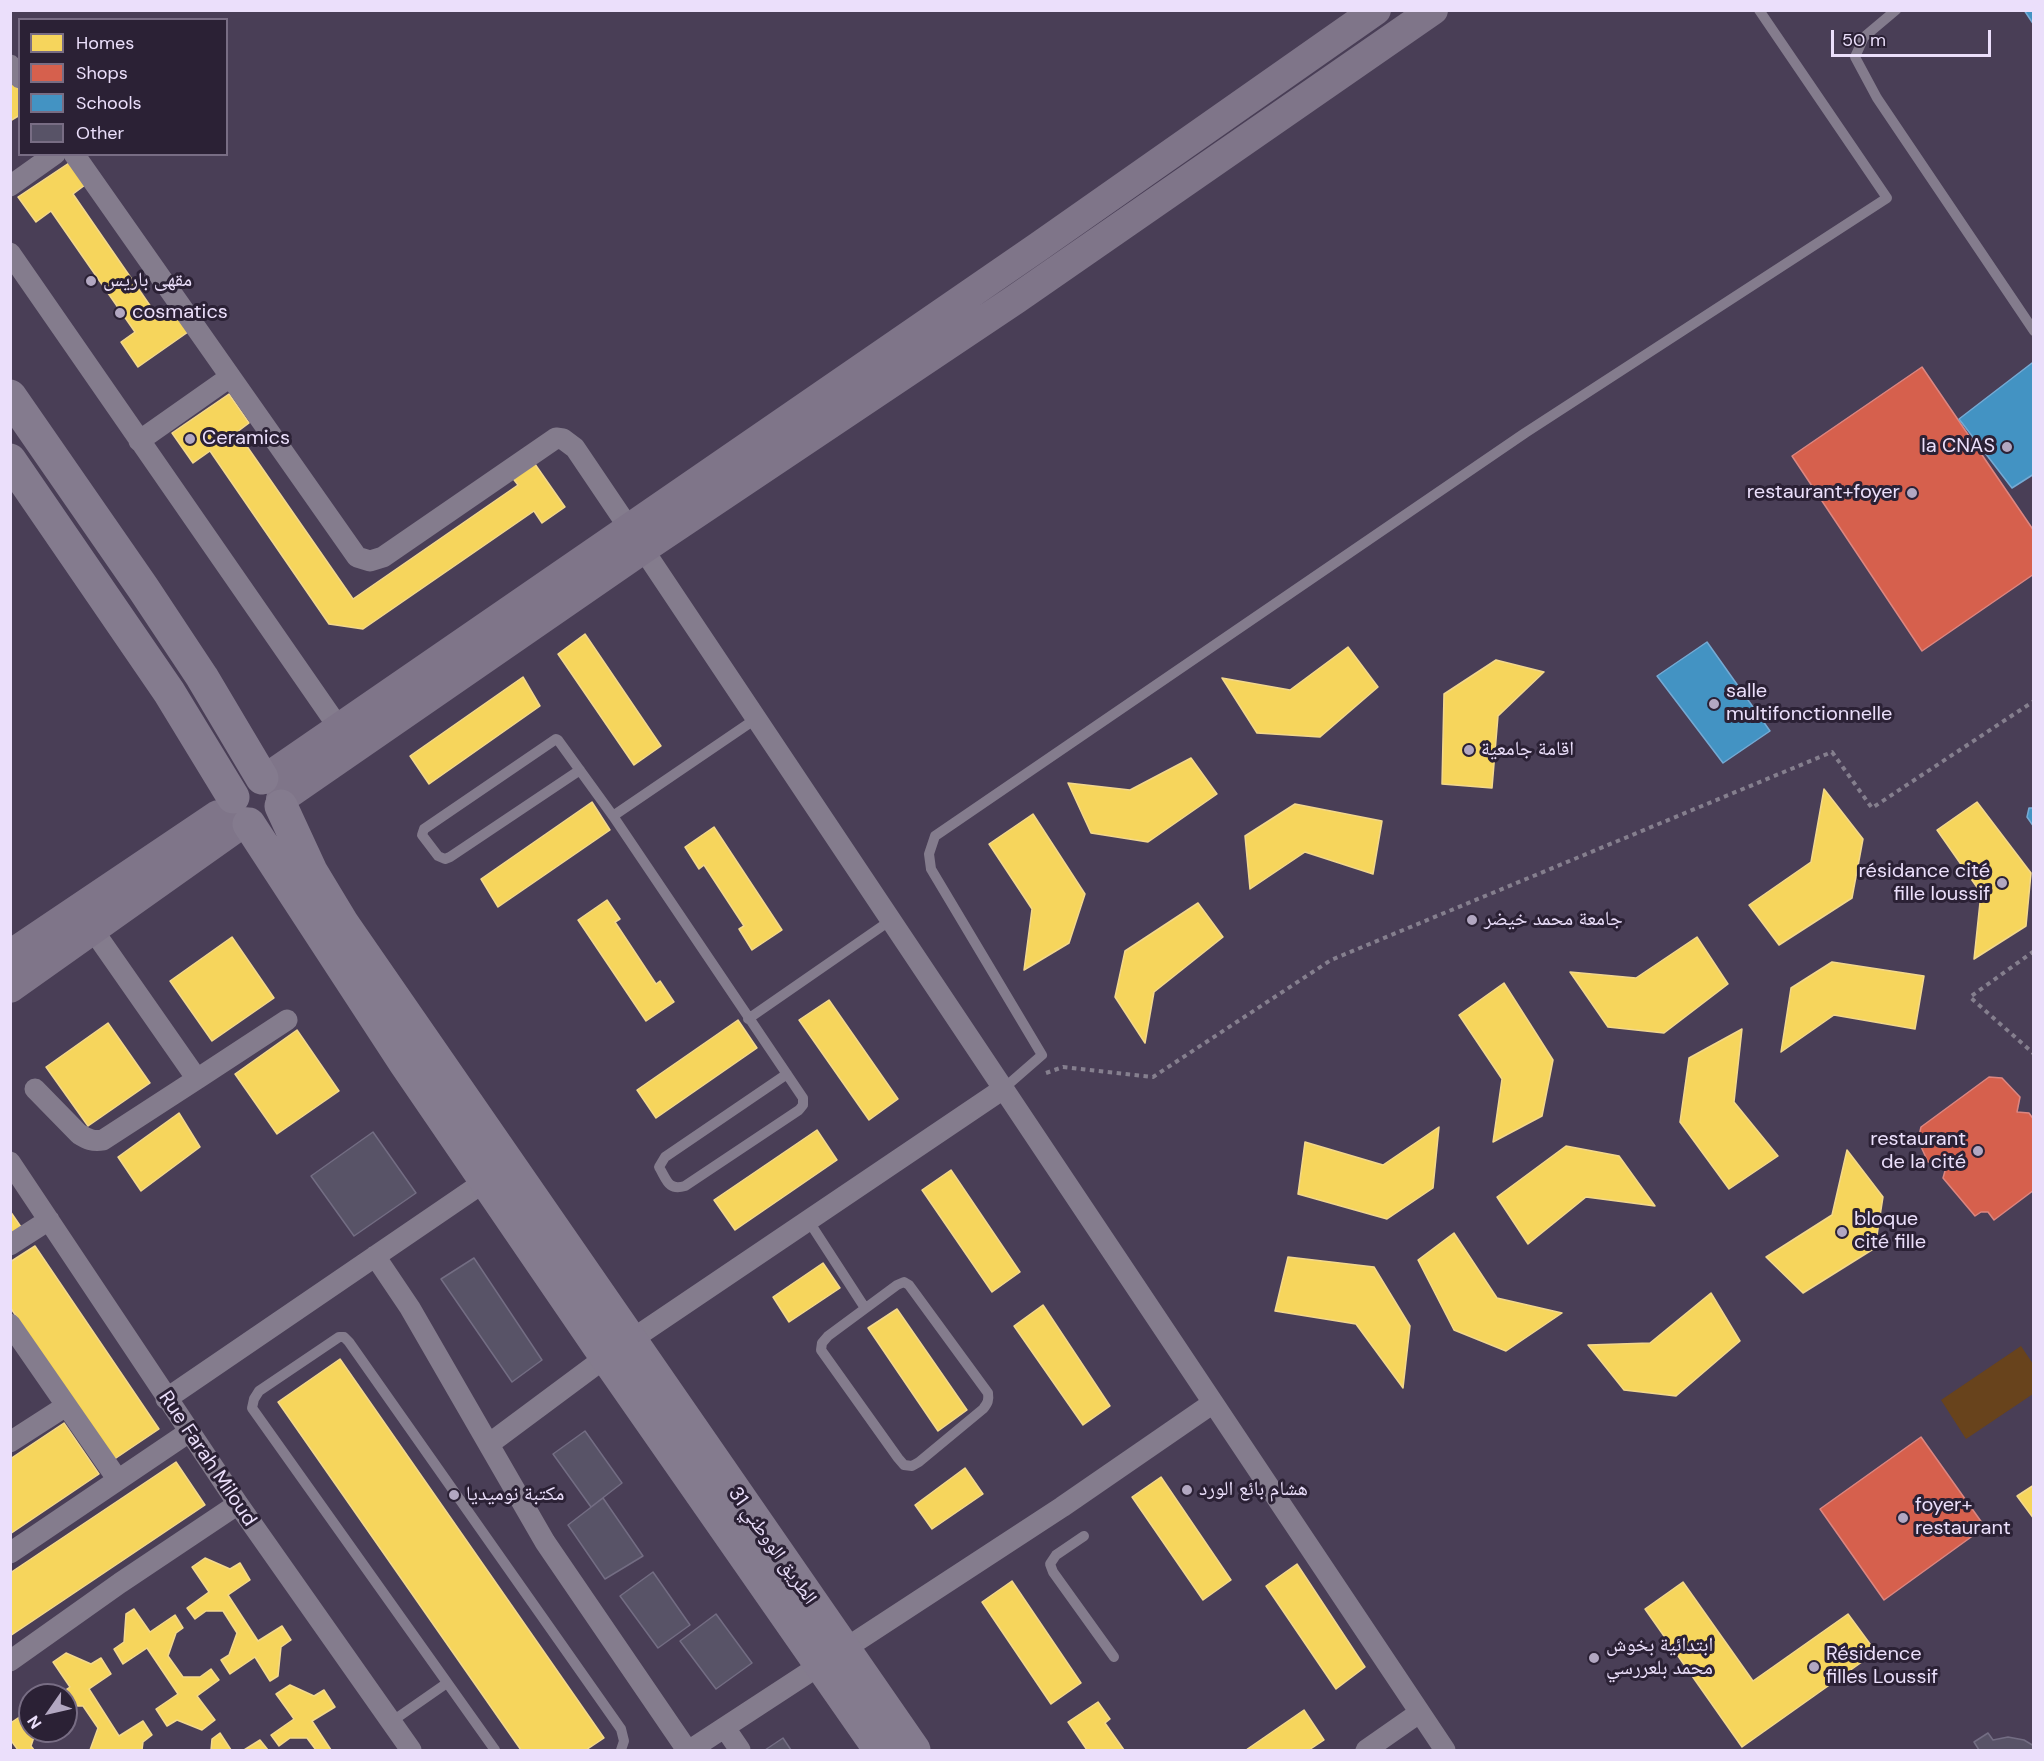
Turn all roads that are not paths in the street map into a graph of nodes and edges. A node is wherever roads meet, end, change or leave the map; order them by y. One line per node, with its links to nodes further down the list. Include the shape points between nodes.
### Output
1 (1376, 10): 14 (main road, via 1038,247)
2 (1433, 10): 14 (main road, via 1026,292)
3 (1759, 10): 30 (lane, via 1887,198 1525,433 935,836 928,854 932,868 1042,1056)
4 (1896, 10): 9 (lane, via 1864,37 1855,57 1877,98)
5 (53, 156): 7 (street)
6 (75, 156): 10 (street)
7 (10, 186)
8 (10, 253): 12 (street)
9 (2034, 331)
10 (230, 377): 12 (street); 14 (street, via 352,552 365,561 383,557 556,438 575,448)
11 (10, 396): 18 (main road, via 189,657)
12 (139, 441): 16 (street)
13 (16, 479): 19 (main road, via 163,684)
14 (636, 539): 15 (street); 16 (main road); 18 (main road)
15 (757, 718): 20 (lane); 21 (street)
16 (339, 728): 18 (main road)
17 (580, 770): 17 (lane, via 556,739 424,829 422,835 438,856 450,857); 20 (lane)
18 (272, 790): 19 (main road, via 246,779 235,790); 19 (main road, via 278,813 268,823 261,826); 39 (main road, via 311,871)
19 (240, 812): 22 (main road); 23 (main road); 32 (main road)
20 (613, 816): 25 (lane)
21 (891, 920): 25 (lane); 30 (street)
22 (93, 930): 24 (main road); 28 (street)
23 (10, 956)
24 (10, 987)
25 (748, 1018): 27 (lane)
26 (286, 1020): 28 (street)
27 (787, 1074): 27 (lane, via 803,1098 799,1110 685,1186 671,1186 659,1167 665,1157)
28 (196, 1079): 29 (street, via 96,1141 79,1134)
29 (35, 1089)
30 (1003, 1089): 34 (street); 41 (street)
31 (10, 1162): 33 (street, Rue Farah Miloud)
32 (487, 1180): 36 (street); 39 (main road)
33 (49, 1220): 35 (street); 40 (street, Rue Farah Miloud)
34 (808, 1220): 37 (lane); 39 (street)
35 (10, 1245)
36 (375, 1256): 40 (street); 45 (street, via 411,1308)
37 (865, 1308): 37 (lane, via 828,1336 821,1350 898,1458 904,1465 912,1466 988,1404 988,1393 909,1285 897,1285)
38 (10, 1324): 42 (street)
39 (619, 1349): 45 (street); 50 (main road)
40 (166, 1399): 43 (street, Rue Farah Miloud)
41 (1213, 1403): 50 (street); 54 (street)
42 (66, 1406): 44 (street); 46 (street)
43 (189, 1432): 46 (street); 47 (street, Rue Farah Miloud)
44 (11, 1442)
45 (489, 1444): 60 (street, via 545,1542)
46 (118, 1480): 49 (street)
47 (238, 1504): 52 (street); 55 (street, Rue Farah Miloud)
48 (1084, 1536): 51 (lane, via 1056,1555 1050,1564)
49 (10, 1553)
50 (833, 1657): 56 (street); 62 (main road); 63 (main road)
51 (1114, 1657)
52 (11, 1661)
53 (447, 1683): 55 (lane); 58 (lane); 59 (lane, via 252,1407 259,1391 339,1337 349,1342 621,1729)
54 (1419, 1713): 64 (street); 65 (street)
55 (391, 1722): 57 (street, Rue Farah Miloud)
56 (725, 1728): 60 (street); 61 (street)
57 (411, 1750)
58 (495, 1750)
59 (621, 1750)
60 (689, 1750)
61 (740, 1750)
62 (880, 1750)
63 (914, 1750)
64 (1366, 1750)
65 (1445, 1750)

